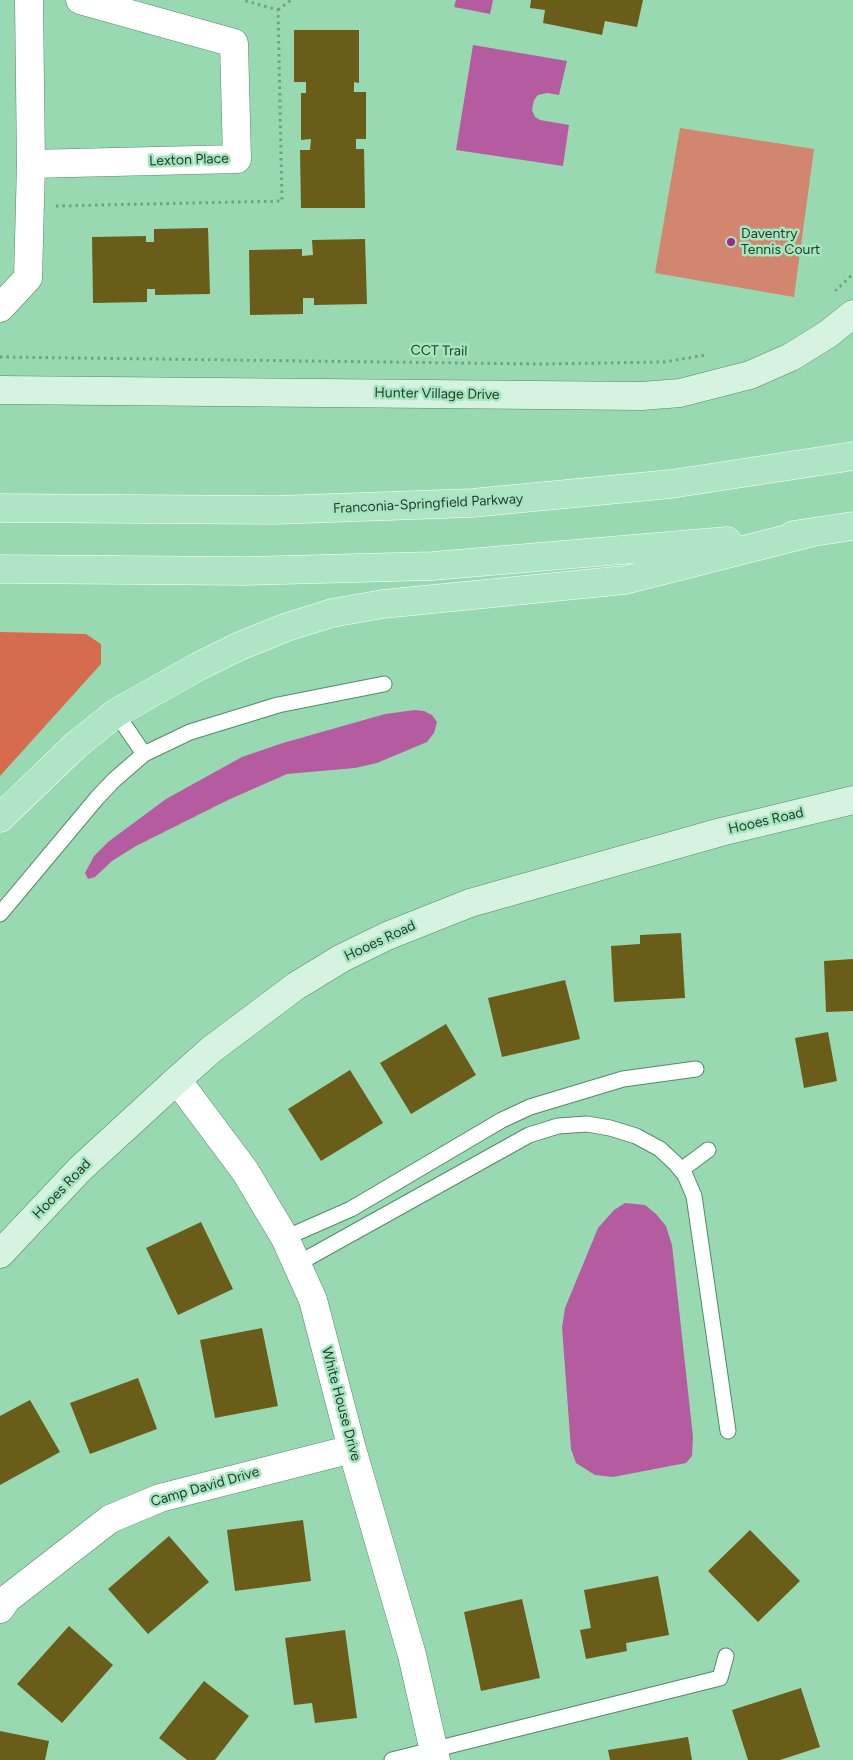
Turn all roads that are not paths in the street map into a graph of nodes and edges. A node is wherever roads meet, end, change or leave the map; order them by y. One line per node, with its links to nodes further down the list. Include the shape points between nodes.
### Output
1 (29, 0): 3 (street)
2 (80, 0): 3 (street, Lexton Place, via 234,43 237,159)
3 (31, 164): 4 (street, via 28,278)
4 (0, 308)
5 (853, 314): 6 (street, Hunter Village Drive, via 791,357 750,375 680,393 642,396)
6 (0, 390)
7 (853, 456): 8 (main road, Franconia-Springfield Parkway, via 671,484 472,503 275,510)
8 (0, 508)
9 (853, 526): 10 (main road)
10 (810, 534): 11 (main road, via 432,566 318,570); 13 (main road, via 626,580 432,599 332,613 240,646)
11 (0, 569)
12 (384, 684): 14 (lane, via 278,705 190,732)
13 (116, 713): 14 (lane); 16 (main road, via 55,764)
14 (144, 754): 17 (lane, via 102,792)
15 (853, 800): 19 (street, Hooes Road, via 590,867 470,903 387,936 296,986)
16 (0, 818)
17 (0, 914)
18 (696, 1069): 22 (lane, via 623,1079 530,1107 351,1208)
19 (176, 1080): 22 (street, White House Drive, via 245,1171); 23 (street, Hooes Road, via 80,1169)
20 (708, 1150): 21 (lane)
21 (681, 1170): 24 (lane, via 660,1150 622,1131 587,1124 558,1126 518,1140); 25 (lane, via 694,1196)
22 (285, 1238): 24 (street, White House Drive)
23 (0, 1254)
24 (297, 1264): 26 (street, White House Drive, via 313,1300)
25 (728, 1430)
26 (352, 1449): 27 (street, Camp David Drive, via 160,1498 110,1519 28,1582); 29 (street, White House Drive, via 412,1655)
27 (0, 1609)
28 (726, 1656): 29 (lane, via 720,1678)
29 (435, 1755): 30 (lane)
30 (392, 1760)

